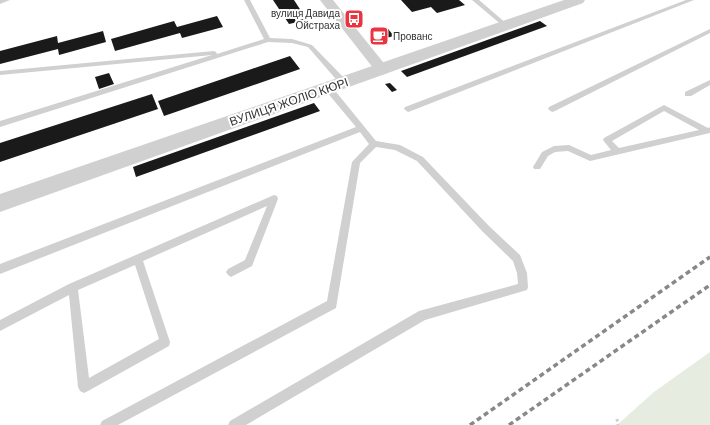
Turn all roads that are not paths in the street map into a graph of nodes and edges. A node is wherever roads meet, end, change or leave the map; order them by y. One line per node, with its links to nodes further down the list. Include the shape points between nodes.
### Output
1 (7, 0): 7 (lane)
2 (247, 0): 10 (lane)
3 (326, 0): 12 (street)
4 (475, 0): 8 (lane)
5 (578, 0): 8 (street, ВУЛИЦЯ ЖОЛІО КЮРІ)
6 (691, 0): 17 (lane)
7 (0, 2)
8 (505, 25): 12 (street, ВУЛИЦЯ ЖОЛІО КЮРІ)
9 (710, 31): 18 (lane)
10 (268, 40): 11 (lane); 15 (lane, via 292,41 310,46)
11 (233, 51): 13 (lane); 19 (lane)
12 (382, 70): 15 (street, ВУЛИЦЯ ЖОЛІО КЮРІ)
13 (0, 73)
14 (710, 82): 16 (lane)
15 (337, 86): 20 (lane); 25 (street, ВУЛИЦЯ ЖОЛІО КЮРІ)
16 (688, 94)
17 (408, 109)
18 (552, 109)
19 (0, 124)
20 (361, 128): 22 (lane); 27 (lane)
21 (708, 130): 23 (lane); 23 (lane, via 664,108 606,140)
22 (374, 144): 31 (lane, via 356,162 332,304); 32 (lane, via 397,147 420,159 517,258 523,288 422,315)
23 (617, 152): 24 (lane, via 590,158 569,148 554,149 545,154)
24 (537, 167)
25 (0, 203)
26 (138, 259): 28 (lane, via 274,198 249,263); 29 (lane); 29 (lane, via 165,342 84,387)
27 (0, 269)
28 (230, 272)
29 (73, 287): 30 (lane)
30 (0, 326)
31 (106, 425)
32 (234, 425)

